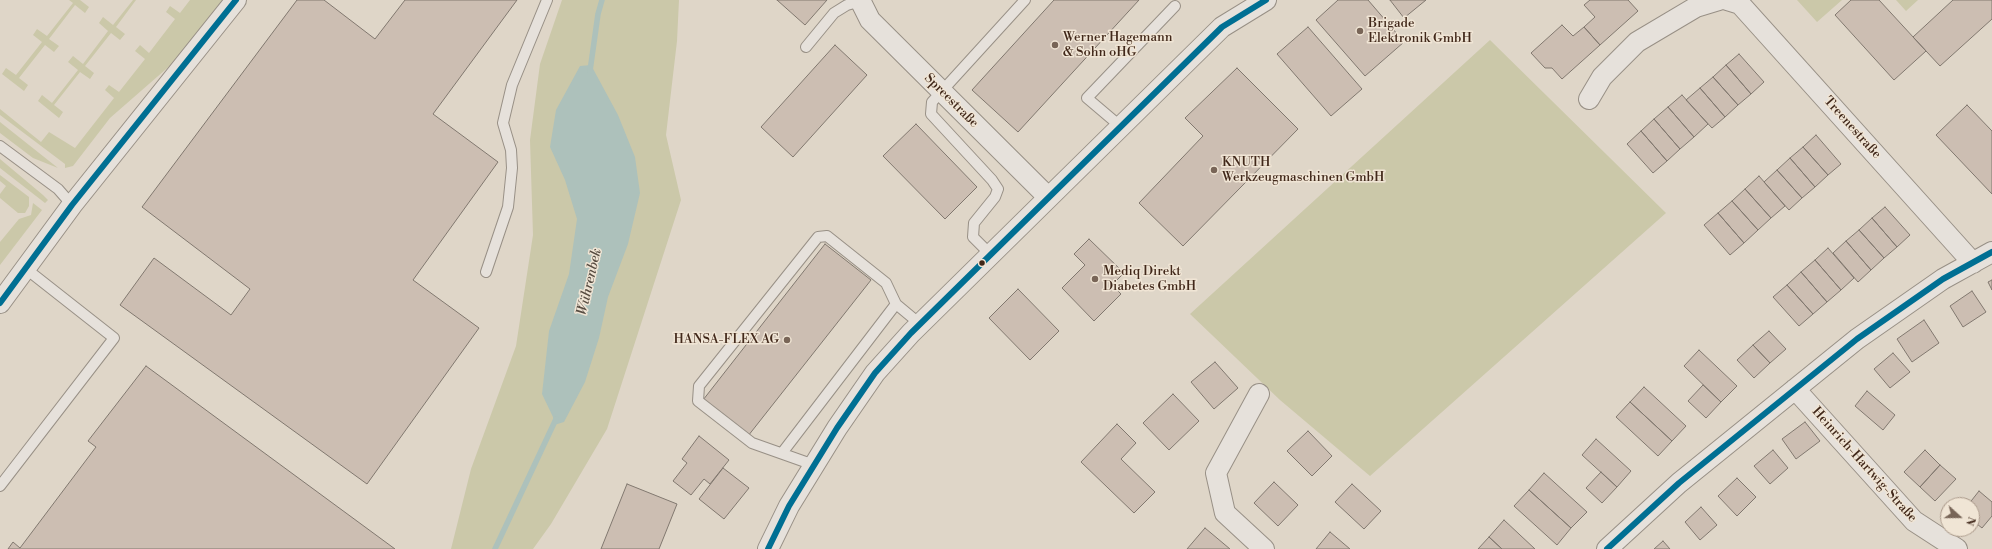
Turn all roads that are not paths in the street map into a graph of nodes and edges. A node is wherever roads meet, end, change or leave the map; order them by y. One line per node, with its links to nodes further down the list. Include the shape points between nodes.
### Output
1 (236, 0): 15 (street)
2 (547, 0): 20 (lane, via 510,93 503,123 511,150 508,207)
3 (1025, 0): 10 (lane)
4 (1266, 0): 12 (street, via 1222,27)
5 (1719, 0): 11 (street, via 1696,8 1637,42 1602,77)
6 (1727, 0): 18 (street, Treenestraße, via 1740,4)
7 (860, 1): 9 (lane, via 834,13); 10 (street, Spreestraße, via 870,20)
8 (1175, 6): 12 (lane, via 1087,98)
9 (806, 47)
10 (943, 93): 14 (street, Spreestraße); 17 (lane, via 932,102 931,114 998,189 995,197 974,223 974,237)
11 (1589, 99)
12 (1120, 126): 14 (street)
13 (0, 146): 15 (lane, via 58,189)
14 (1048, 198): 17 (street)
15 (72, 205): 19 (street)
16 (1992, 252): 18 (street)
17 (990, 254): 23 (street)
18 (1972, 262): 24 (street, via 1914,298 1857,339)
19 (25, 268): 21 (street); 28 (lane, via 114,338)
20 (486, 272)
21 (0, 303)
22 (896, 304): 23 (lane); 26 (lane); 26 (lane, via 886,283 827,236 818,237 699,386 698,401 752,443)
23 (920, 324): 27 (street, via 875,373)
24 (1795, 389): 31 (street, via 1680,483); 32 (street, Heinrich-Hartwig-Straße, via 1914,521)
25 (1260, 394): 30 (street, via 1216,473 1226,513)
26 (782, 453): 27 (lane)
27 (814, 465): 29 (street, via 789,506)
28 (0, 486)
29 (768, 549)
30 (1264, 549)
31 (1607, 549)
32 (1957, 549)

